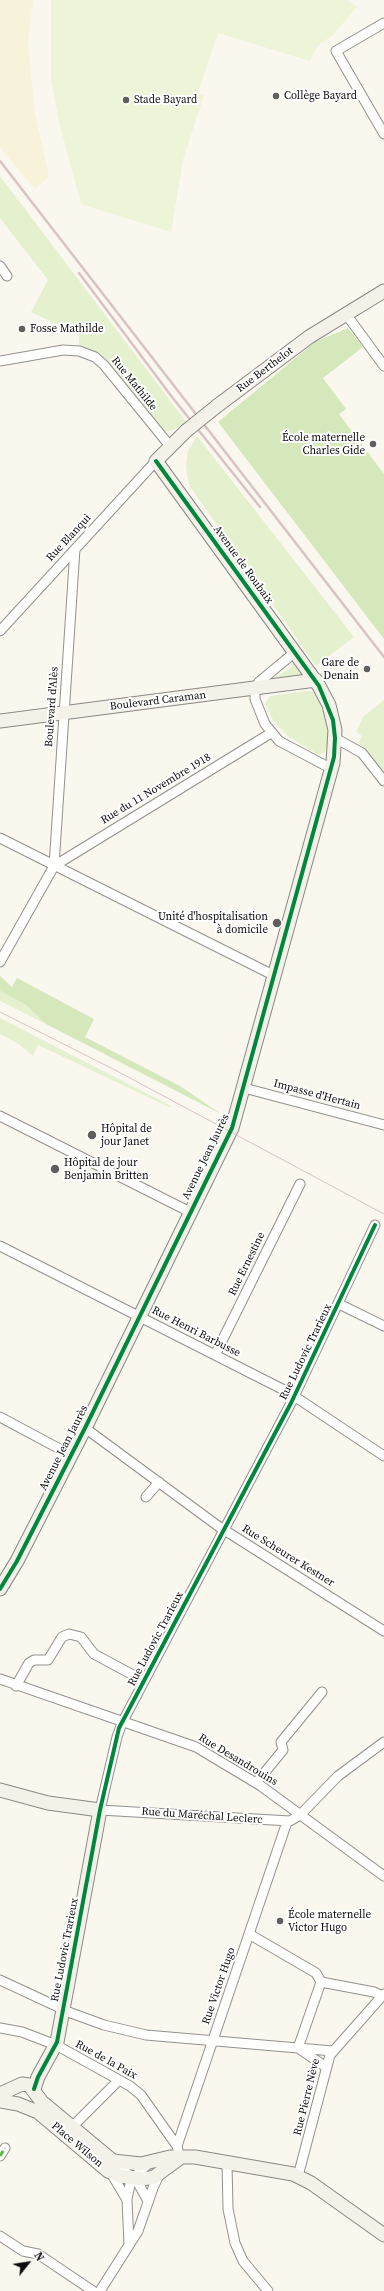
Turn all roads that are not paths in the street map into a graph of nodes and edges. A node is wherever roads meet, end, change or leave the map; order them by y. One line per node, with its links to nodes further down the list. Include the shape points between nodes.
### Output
1 (384, 23): 2 (street, via 336,51)
2 (384, 132)
3 (0, 266): 4 (street)
4 (7, 276)
5 (384, 291): 6 (street, Rue Berthelot)
6 (346, 314): 8 (street); 9 (street, Rue Berthelot, bridge, via 308,337 186,430)
7 (0, 361): 9 (street, Rue Mathilde, via 63,350 79,351 95,357 104,364)
8 (384, 366)
9 (170, 446): 10 (street, Rue Berthelot)
10 (156, 461): 11 (street, Rue Blanqui); 13 (street, Avenue de Roubaix)
11 (75, 549): 12 (street, Rue Blanqui); 16 (street, Boulevard d'Alès)
12 (0, 630)
13 (295, 652): 14 (street, Avenue de Roubaix); 15 (street, via 265,676)
14 (316, 680): 15 (street, Boulevard Caraman); 19 (street, Avenue Jean Jaurès, via 329,705)
15 (255, 689): 16 (street, Boulevard Caraman); 18 (street, via 255,699)
16 (64, 713): 17 (street, Boulevard Caraman); 23 (street, Boulevard d'Alès)
17 (0, 721)
18 (271, 733): 20 (street, via 283,744); 23 (street, Rue du 11 Novembre 1918)
19 (335, 738): 20 (street, Avenue Jean Jaurès); 21 (street, via 362,753)
20 (332, 769): 25 (street, Avenue Jean Jaurès)
21 (384, 781)
22 (0, 838): 23 (street)
23 (54, 866): 24 (street); 25 (street)
24 (0, 962)
25 (275, 976): 26 (street, Avenue Jean Jaurès)
26 (244, 1088): 28 (street, Impasse d'Hertain); 30 (street, Avenue Jean Jaurès, via 232,1128)
27 (0, 1116): 30 (street)
28 (384, 1125)
29 (300, 1184): 36 (street, Rue Ernestine)
30 (190, 1212): 34 (street, Avenue Jean Jaurès)
31 (375, 1225): 33 (street, Rue Ludovic Trarieux)
32 (0, 1246): 34 (street, Rue Henri Barbusse)
33 (339, 1304): 35 (street); 37 (street, Rue Ludovic Trarieux)
34 (139, 1316): 36 (street, Rue Henri Barbusse); 39 (street, Avenue Jean Jaurès)
35 (384, 1326)
36 (215, 1355): 37 (street, Rue Henri Barbusse)
37 (295, 1396): 41 (street, Rue Henri Barbusse); 44 (street, Rue Ludovic Trarieux)
38 (0, 1417): 40 (street)
39 (85, 1428): 40 (street, Avenue Jean Jaurès); 42 (street, Rue Scheurer Kestner)
40 (71, 1455): 45 (street, Avenue Jean Jaurès, via 14,1568)
41 (384, 1456)
42 (158, 1482): 43 (street); 44 (street, Rue Scheurer Kestner)
43 (146, 1498)
44 (224, 1530): 46 (street, Rue Scheurer Kestner); 48 (street, Rue Ludovic Trarieux)
45 (0, 1589)
46 (384, 1630)
47 (0, 1680): 49 (street, Rue Desandrouins)
48 (144, 1680): 49 (street, via 94,1654 81,1637 69,1634 62,1637 48,1660 34,1660 29,1663); 51 (street, Rue Ludovic Trarieux)
49 (16, 1686): 51 (street, Rue Desandrouins)
50 (322, 1692): 53 (street, via 281,1742 283,1750)
51 (122, 1723): 53 (street, Rue Desandrouins, via 196,1748); 55 (street, Rue Ludovic Trarieux, via 116,1737)
52 (384, 1742): 56 (street, via 338,1776)
53 (256, 1783): 56 (street, Rue Desandrouins)
54 (0, 1790): 55 (street, Rue du Maréchal Leclerc, via 48,1803)
55 (100, 1810): 57 (street, Rue du Maréchal Leclerc); 63 (street, Rue Ludovic Trarieux)
56 (300, 1815): 57 (street); 58 (street)
57 (287, 1822): 59 (street, Rue Victor Hugo)
58 (384, 1876)
59 (249, 1934): 61 (street, via 316,1973); 65 (street, Rue Victor Hugo)
60 (0, 1980): 63 (street)
61 (321, 1982): 62 (street); 67 (street)
62 (383, 1995): 68 (street, Rue Pierre Nève)
63 (63, 2010): 65 (street, via 104,2025 146,2036); 66 (street, Rue Ludovic Trarieux)
64 (0, 2028): 66 (street, Rue de la Paix, via 22,2032)
65 (212, 2042): 67 (street); 77 (street, Rue Victor Hugo)
66 (56, 2046): 70 (street, Rue de la Paix); 71 (street, Rue Ludovic Trarieux)
67 (298, 2048): 68 (street); 69 (street)
68 (333, 2051): 69 (street, Rue Pierre Nève)
69 (326, 2067): 83 (street, Rue Pierre Nève)
70 (119, 2080): 75 (street); 77 (street, Rue de la Paix, via 141,2096)
71 (30, 2086): 72 (street); 74 (street, via 33,2103); 74 (street, via 13,2095); 75 (street, Place Wilson)
72 (0, 2094)
73 (0, 2101): 74 (street, Place Wilson)
74 (21, 2105): 81 (street, Place Wilson, via 44,2116)
75 (72, 2127): 81 (street, Place Wilson)
76 (6, 2148): 78 (street)
77 (178, 2152): 79 (street); 80 (street, Place Wilson); 82 (street, Place Wilson)
78 (0, 2156)
79 (227, 2163): 83 (street); 92 (street, via 228,2209 235,2243 243,2260)
80 (148, 2164): 81 (street, Place Wilson); 84 (street)
81 (111, 2166): 84 (street, Place Wilson); 85 (street)
82 (160, 2173): 84 (street, Place Wilson, via 147,2178); 86 (street)
83 (298, 2176): 87 (street)
84 (132, 2178): 85 (street, via 127,2190); 86 (street)
85 (127, 2200): 89 (street)
86 (148, 2201): 89 (street, via 140,2225)
87 (384, 2235)
88 (0, 2237): 90 (street, via 23,2251 38,2254)
89 (129, 2245): 91 (street)
90 (93, 2291)
91 (100, 2291)
92 (268, 2291)

